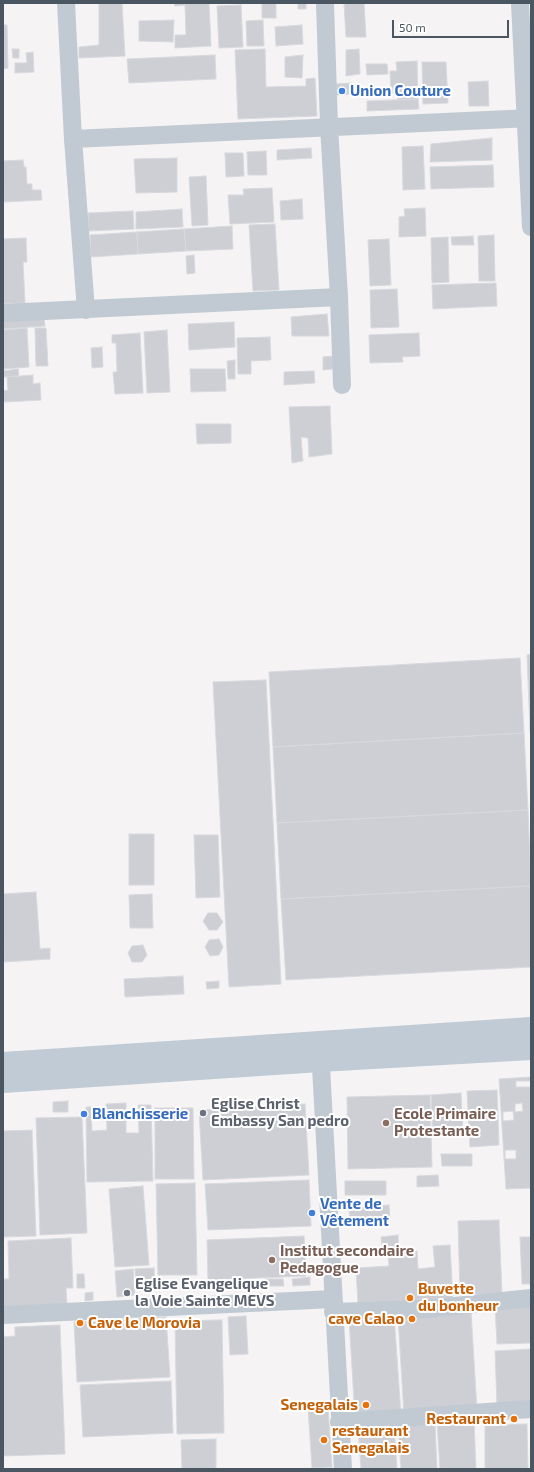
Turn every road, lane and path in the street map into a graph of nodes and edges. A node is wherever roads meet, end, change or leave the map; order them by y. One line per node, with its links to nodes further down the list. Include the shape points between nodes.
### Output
1 (66, 3): 6 (street)
2 (325, 3): 5 (street)
3 (520, 3): 4 (street)
4 (528, 118): 5 (street); 7 (street)
5 (329, 126): 6 (street); 8 (street)
6 (73, 139): 9 (street)
7 (531, 227)
8 (339, 297): 9 (street); 11 (street)
9 (86, 310): 10 (street)
10 (3, 313)
11 (342, 385)
12 (531, 1028): 14 (main road)
13 (531, 1049): 14 (main road)
14 (320, 1052): 15 (main road); 16 (main road); 18 (street)
15 (3, 1063)
16 (3, 1082)
17 (531, 1298): 18 (street, via 427,1309)
18 (333, 1305): 19 (street); 21 (street)
19 (3, 1315)
20 (531, 1409): 21 (street)
21 (339, 1422): 22 (street)
22 (343, 1469)

